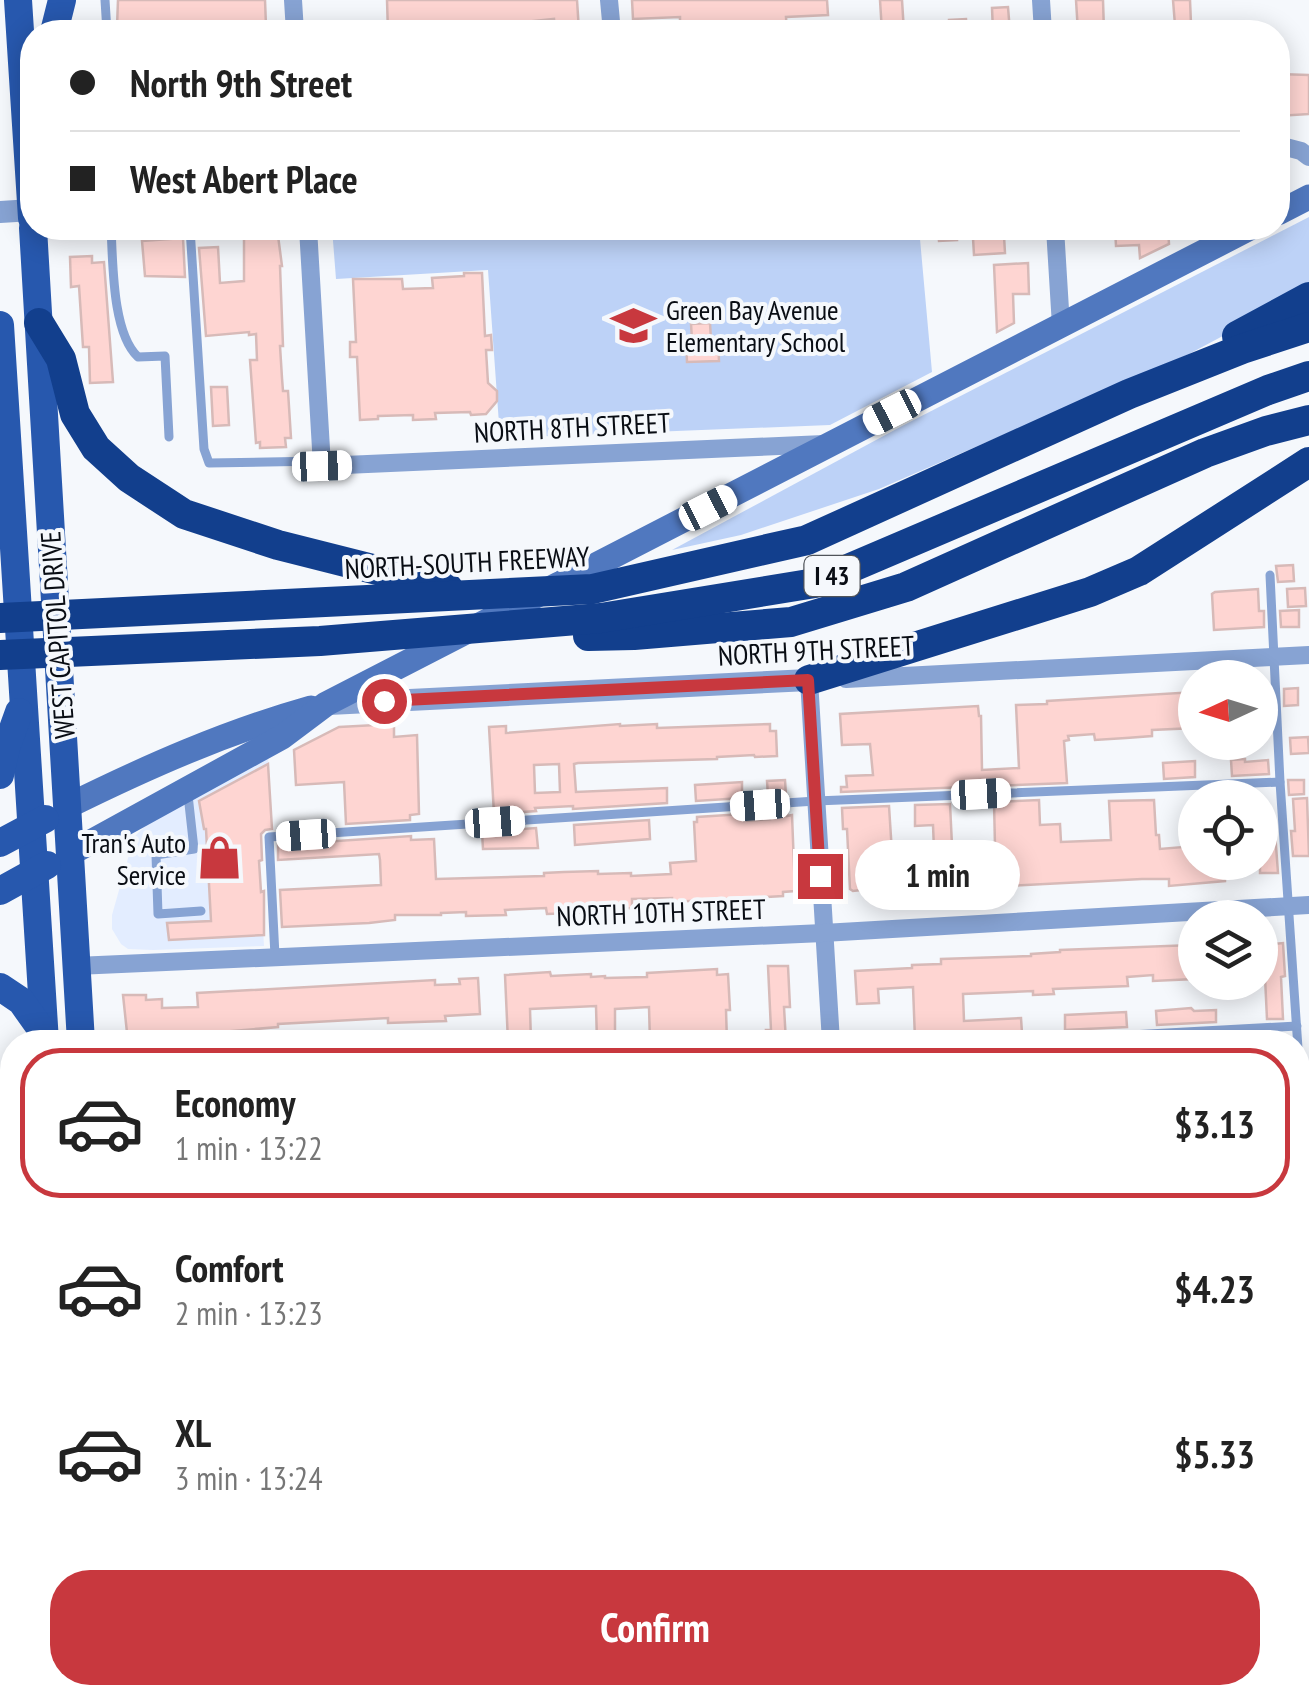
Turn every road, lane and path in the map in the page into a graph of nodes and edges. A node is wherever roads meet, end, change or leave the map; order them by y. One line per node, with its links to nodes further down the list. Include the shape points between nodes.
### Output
1 (34, 240): 8 (main road, WEST CAPITOL DRIVE)
2 (112, 240): 15 (lane, via 116,302 130,349 138,357 165,356)
3 (191, 240): 17 (lane, via 210,463)
4 (309, 240): 17 (street)
5 (1056, 240): 10 (street)
6 (1227, 240): 10 (main road)
7 (1309, 297): 13 (highway)
8 (39, 323): 20 (highway, via 62,359 76,414 96,448 184,514 278,546); 33 (main road, WEST CAPITOL DRIVE)
9 (0, 325): 27 (main road, WEST CAPITOL DRIVE)
10 (1061, 326): 16 (main road)
11 (1309, 327): 13 (highway, NORTH-SOUTH FREEWAY / I 43)
12 (1309, 376): 22 (highway, I 43, via 814,583 601,618)
13 (1130, 394): 20 (highway, NORTH-SOUTH FREEWAY / I 43, via 807,540 592,590)
14 (1309, 420): 22 (highway, via 1205,453 906,587 790,622 634,635)
15 (169, 437)
16 (829, 444): 17 (street, NORTH 8TH STREET); 28 (main road)
17 (322, 461)
18 (1309, 462): 26 (highway, via 1139,571)
19 (1270, 574): 25 (lane)
20 (480, 596): 21 (highway, NORTH-SOUTH FREEWAY / I 43)
21 (0, 618)
22 (320, 642): 23 (highway, I 43)
23 (0, 655)
24 (1309, 655): 25 (street, NORTH 9TH STREET)
25 (1272, 657): 26 (street, NORTH 9TH STREET); 30 (lane)
26 (808, 680): 28 (street, NORTH 9TH STREET); 32 (street)
27 (23, 701): 29 (main road); 34 (main road, WEST CAPITOL DRIVE)
28 (326, 704): 31 (main road, via 282,737); 33 (main road, via 189,750)
29 (0, 775)
30 (1280, 782): 32 (lane); 39 (lane)
31 (188, 787): 36 (main road); 40 (lane, via 194,848 156,854 158,914)
32 (816, 802): 41 (street); 42 (lane, via 269,838)
33 (68, 806): 34 (main road); 36 (main road, WEST CAPITOL DRIVE)
34 (31, 827): 35 (main road); 37 (main road, WEST CAPITOL DRIVE)
35 (0, 843)
36 (70, 853): 37 (main road); 43 (main road, WEST CAPITOL DRIVE)
37 (34, 872): 38 (main road); 47 (main road, WEST CAPITOL DRIVE)
38 (0, 891)
39 (1299, 906): 41 (street, NORTH 10TH STREET); 45 (lane)
40 (200, 911)
41 (824, 933): 42 (street, NORTH 10TH STREET); 49 (street)
42 (275, 956): 43 (street, NORTH 10TH STREET)
43 (76, 966): 48 (main road, WEST CAPITOL DRIVE)
44 (0, 988): 46 (main road, via 21,1001)
45 (1297, 1026): 50 (lane); 51 (lane)
46 (40, 1030)
47 (44, 1030)
48 (80, 1030)
49 (831, 1030)
50 (1223, 1030)
51 (1297, 1030)

